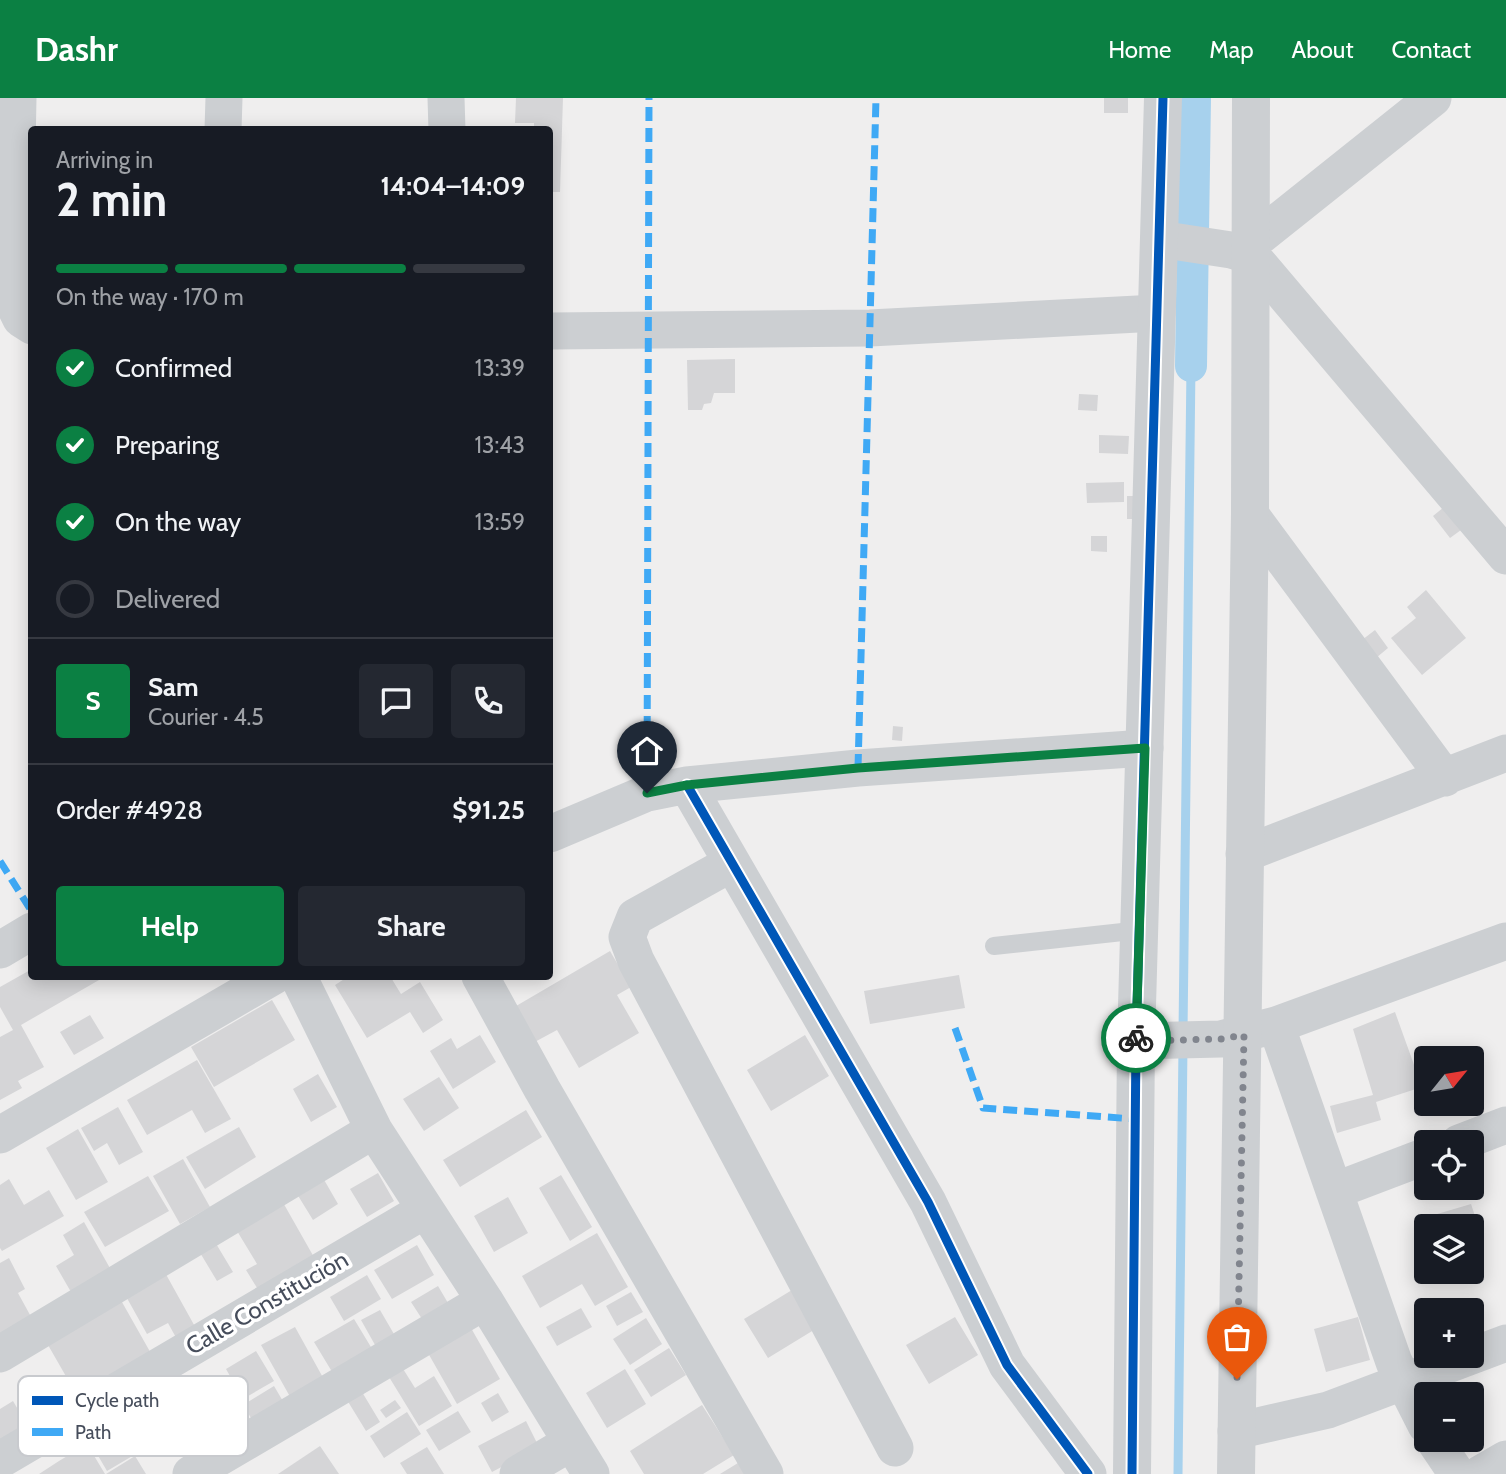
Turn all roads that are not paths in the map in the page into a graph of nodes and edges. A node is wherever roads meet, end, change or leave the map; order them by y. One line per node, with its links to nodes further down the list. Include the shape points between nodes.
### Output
1 (18, 98): 12 (street, via 14,305)
2 (224, 98): 7 (street)
3 (446, 98): 8 (street)
4 (1163, 98): 9 (street)
5 (1251, 98): 10 (street)
6 (1433, 98): 10 (street)
7 (223, 126)
8 (447, 126)
9 (1173, 241): 10 (street); 11 (street)
10 (1245, 250): 14 (street); 15 (street)
11 (1157, 313): 13 (street, via 870,328); 16 (street)
12 (28, 323)
13 (553, 331)
14 (1250, 514): 18 (street); 21 (street)
15 (1506, 556)
16 (1145, 748): 19 (street); 23 (street)
17 (1506, 753): 18 (street)
18 (1446, 778): 21 (street)
19 (687, 785): 20 (street, via 647,793); 22 (street)
20 (553, 833)
21 (1244, 854): 31 (street)
22 (732, 863): 49 (street, via 635,917 627,937); 59 (street, via 928,1202 1007,1366)
23 (1141, 930): 26 (lane); 32 (street)
24 (28, 933): 27 (street)
25 (1506, 941): 31 (street)
26 (994, 946)
27 (0, 950)
28 (267, 980): 36 (street)
29 (300, 980): 34 (street)
30 (482, 980): 58 (street)
31 (1247, 1033): 32 (street); 38 (street); 46 (street)
32 (1149, 1041): 60 (street)
33 (1506, 1125): 35 (street)
34 (374, 1130): 39 (street); 42 (street)
35 (1484, 1134)
36 (0, 1135)
37 (1414, 1161): 38 (street)
38 (1334, 1191): 44 (street, via 1394,1362)
39 (425, 1210): 40 (street); 43 (street, Calle Constitución)
40 (485, 1301): 47 (street); 48 (street)
41 (1506, 1343): 44 (street)
42 (0, 1354)
43 (143, 1376)
44 (1406, 1382): 45 (street); 46 (street, via 1328,1410)
45 (1414, 1399)
46 (1236, 1432): 61 (street)
47 (248, 1440)
48 (570, 1443): 56 (street); 57 (street)
49 (895, 1448)
50 (18, 1449): 54 (street, Calle Constitución)
51 (1442, 1452): 62 (street)
52 (222, 1456): 55 (street)
53 (1506, 1459): 63 (street)
54 (0, 1460)
55 (191, 1474)
56 (517, 1474)
57 (591, 1474)
58 (765, 1474)
59 (1088, 1474)
60 (1132, 1474)
61 (1236, 1474)
62 (1457, 1474)
63 (1480, 1474)

